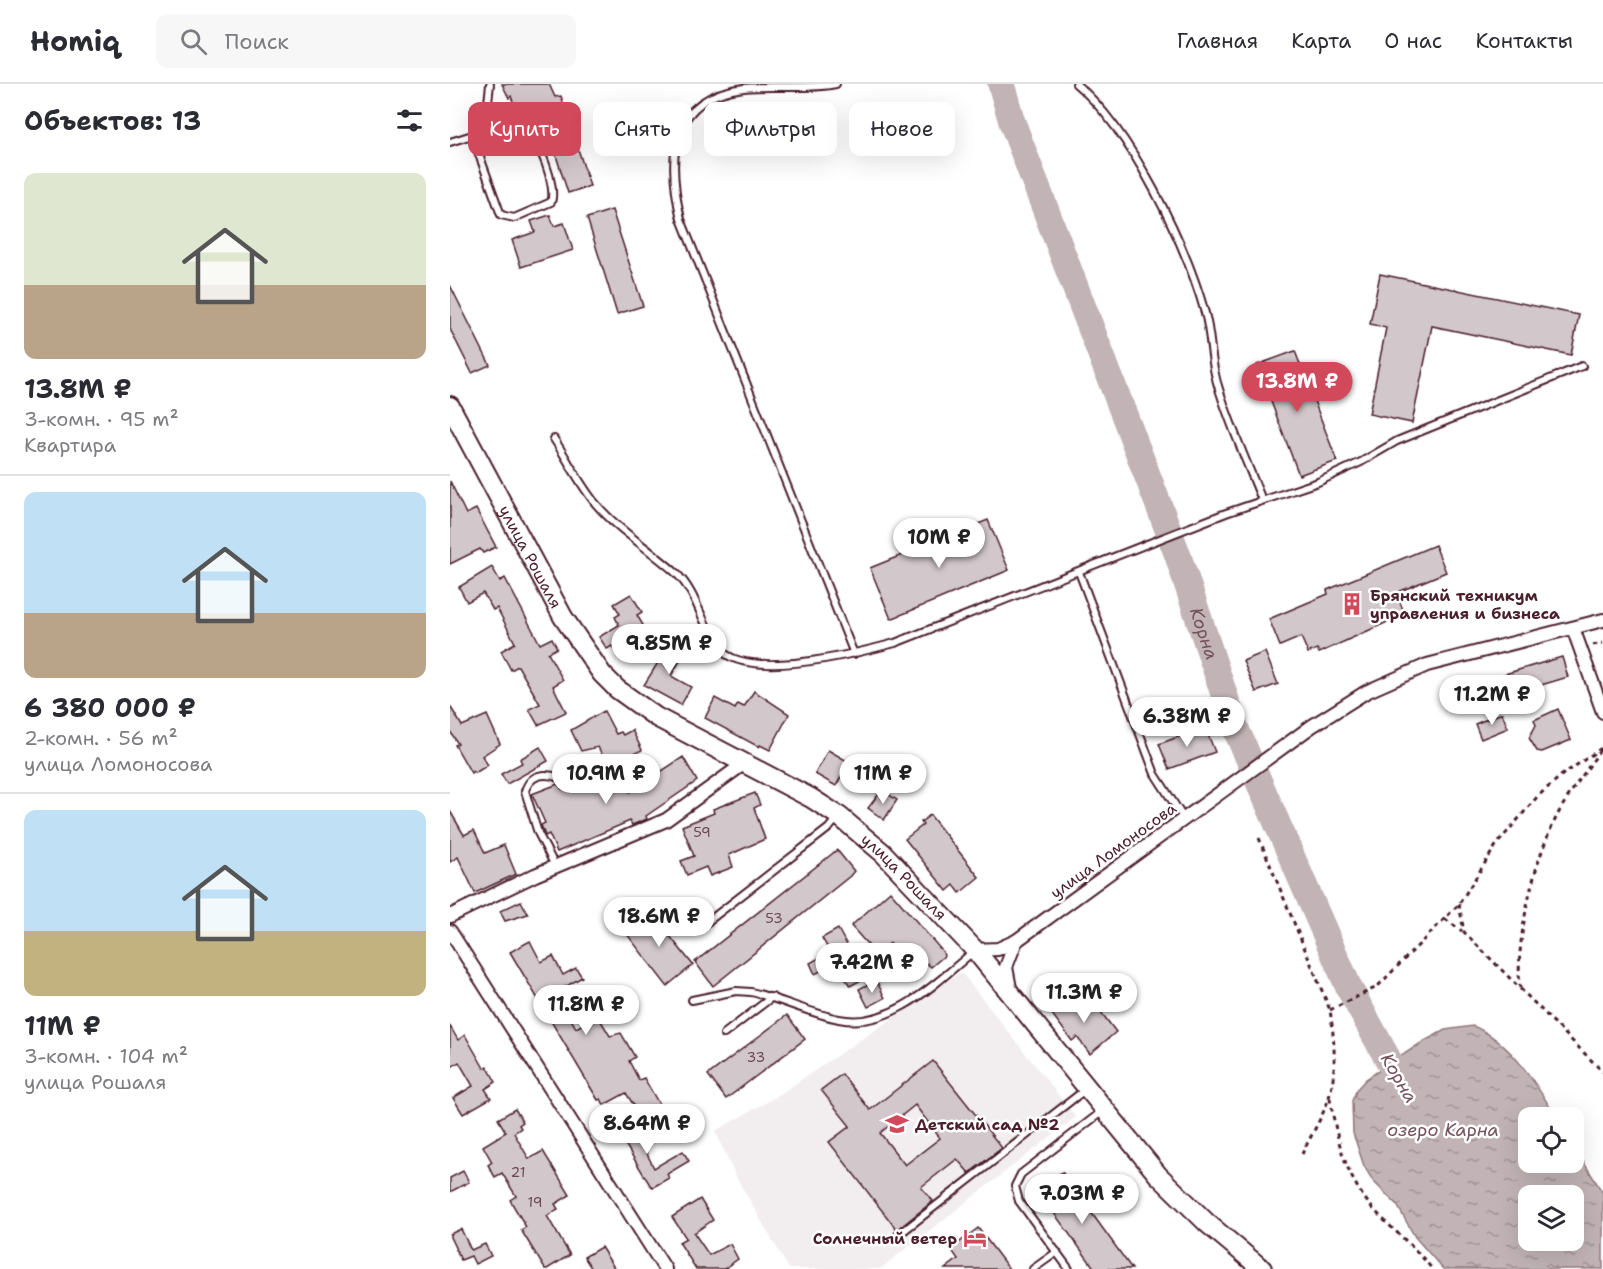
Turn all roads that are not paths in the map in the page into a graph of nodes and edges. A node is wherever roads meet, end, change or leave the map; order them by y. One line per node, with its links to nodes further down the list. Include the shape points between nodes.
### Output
1 (490, 84): 4 (lane)
2 (836, 84): 16 (lane, via 746,88 706,99 696,105 681,126 673,173 681,219)
3 (1076, 84): 12 (lane, via 1115,129 1176,238 1205,312 1219,389)
4 (488, 102)
5 (468, 136): 6 (lane)
6 (450, 142)
7 (480, 156): 8 (lane, via 501,215 514,218 551,202 553,196)
8 (542, 156)
9 (1582, 366): 12 (lane, via 1396,441 1318,482)
10 (450, 406): 18 (main road, улица Рошаля, via 563,617 602,674 656,717)
11 (554, 439): 16 (lane, via 597,504 690,590 714,641 726,655 752,662 790,664)
12 (1262, 500): 13 (lane)
13 (1079, 572): 16 (lane, via 895,643); 21 (lane, via 1155,774)
14 (1603, 620): 15 (street)
15 (1573, 628): 17 (street); 21 (street, улица Ломоносова, via 1404,674 1342,707)
16 (854, 654)
17 (1603, 712)
18 (746, 762): 20 (main road, улица Рошаля); 22 (street, via 666,820)
19 (571, 786): 22 (lane, via 561,777 549,774 533,780 525,791 538,833)
20 (839, 816): 24 (lane, via 829,828); 27 (main road, улица Рошаля, via 903,872)
21 (1184, 819): 26 (street, улица Ломоносова)
22 (556, 867): 23 (street)
23 (450, 916)
24 (706, 923)
25 (450, 931): 36 (street)
26 (1016, 941): 27 (street, улица Ломоносова, via 998,949); 29 (street, via 1006,967)
27 (975, 950): 28 (lane, via 905,1004 877,1017 840,1019); 29 (main road, улица Рошаля)
28 (772, 997): 30 (lane, via 736,991); 31 (lane)
29 (1013, 998): 32 (main road, улица Рошаля)
30 (692, 1000)
31 (724, 1034)
32 (1087, 1088): 33 (main road, улица Рошаля); 34 (lane)
33 (1104, 1110): 35 (lane, via 1017,1179 1019,1201); 39 (main road, улица Рошаля, via 1180,1198)
34 (897, 1236)
35 (1057, 1252): 37 (lane); 38 (lane)
36 (665, 1269)
37 (1033, 1269)
38 (1069, 1269)
39 (1262, 1269)

